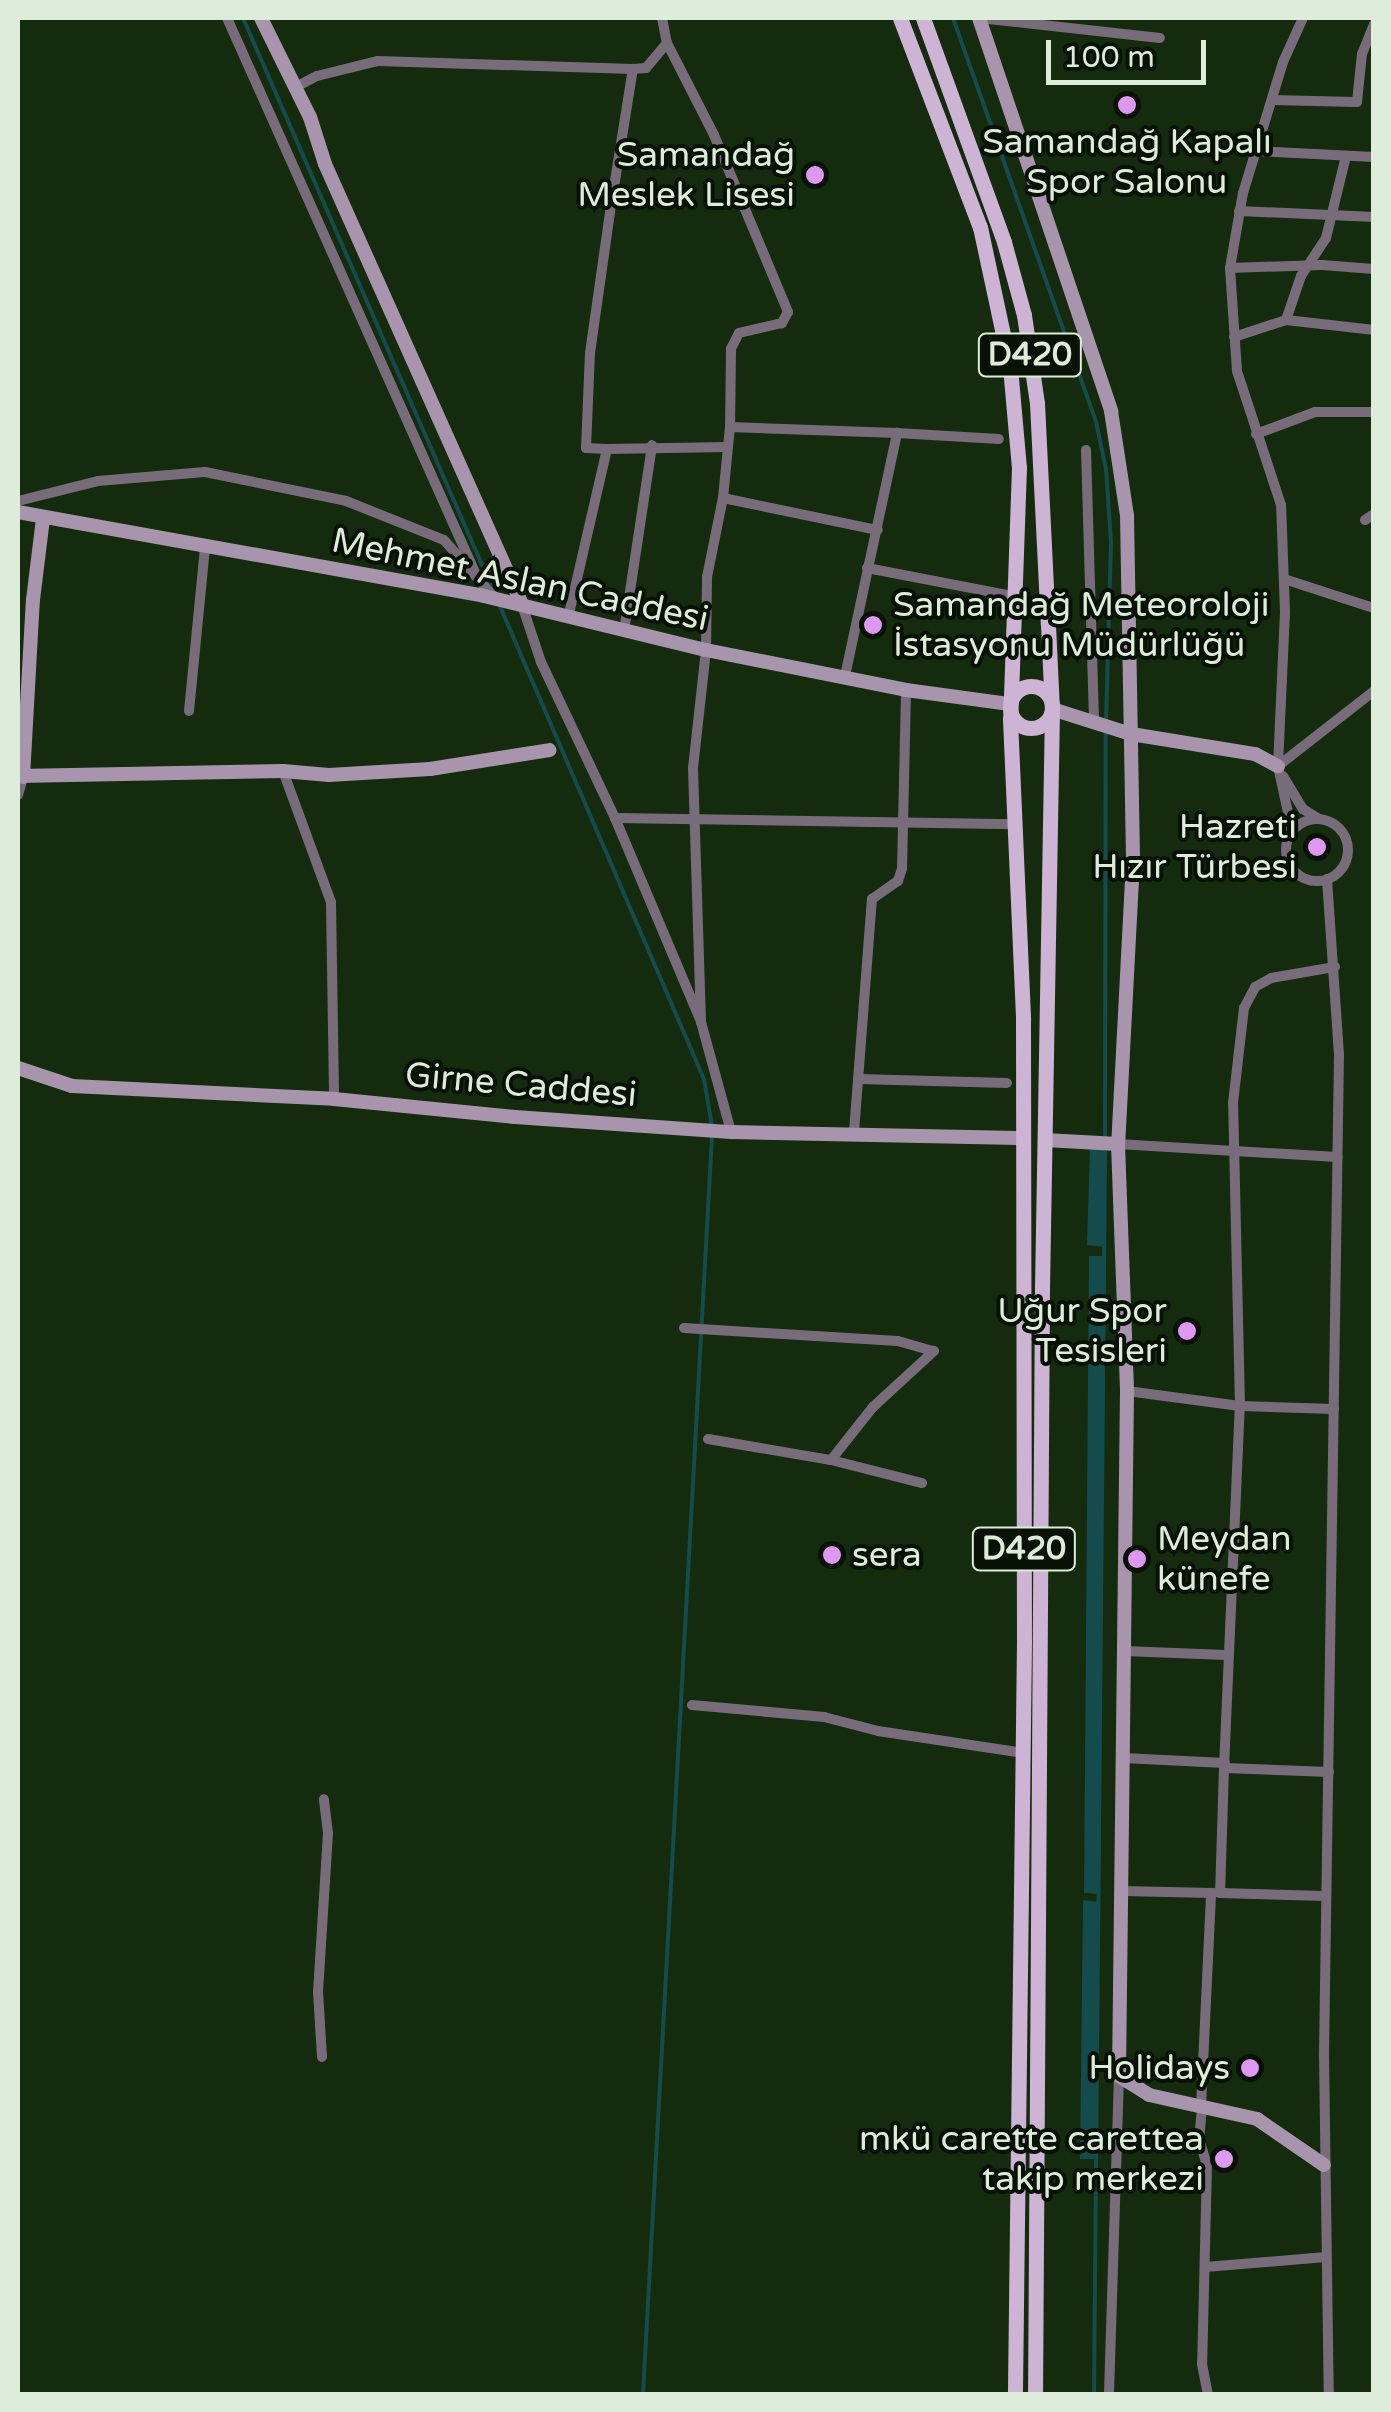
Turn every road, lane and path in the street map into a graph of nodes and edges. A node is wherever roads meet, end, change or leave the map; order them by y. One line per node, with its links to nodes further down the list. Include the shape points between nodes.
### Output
1 (226, 18): 42 (street)
2 (261, 18): 12 (street)
3 (662, 18): 10 (street)
4 (900, 18): 44 (main road, D420, via 980,227 1010,366 1019,468)
5 (923, 18): 55 (main road, D420, via 1024,315 1037,403)
6 (979, 18): 9 (street); 58 (street, via 1110,411 1126,515)
7 (1304, 18): 13 (street)
8 (1374, 24): 13 (street, via 1362,54 1357,102)
9 (1160, 38)
10 (667, 43): 11 (street, via 646,68); 27 (street, via 714,135 788,312 782,323 739,332 731,349)
11 (634, 68): 12 (street, via 378,61); 33 (street, via 590,353 586,448)
12 (294, 88): 46 (street)
13 (1272, 100): 14 (street)
14 (1256, 151): 15 (street); 17 (street)
15 (1346, 156): 16 (street); 18 (street)
16 (1374, 157)
17 (1239, 210): 18 (street); 21 (street)
18 (1332, 216): 19 (street); 20 (street)
19 (1374, 217)
20 (1308, 266): 21 (street); 22 (street); 23 (street)
21 (1230, 268): 25 (street)
22 (1374, 268)
23 (1286, 320): 24 (street); 25 (street)
24 (1374, 330)
25 (1234, 337): 29 (street)
26 (1374, 412): 29 (street, via 1316,412)
27 (730, 426): 28 (street); 32 (street)
28 (897, 433): 30 (street); 39 (street)
29 (1256, 434): 43 (street, via 1274,470 1281,505)
30 (999, 439)
31 (652, 445): 32 (street); 33 (street); 49 (street)
32 (728, 447): 35 (street)
33 (608, 449): 48 (street)
34 (1086, 450): 57 (street)
35 (723, 498): 39 (street); 50 (street, via 707,577)
36 (18, 501): 42 (street, via 98,481 204,472 346,502 444,540)
37 (18, 512): 38 (street, Mehmet Aslan Caddesi)
38 (43, 518): 40 (street, Mehmet Aslan Caddesi); 62 (street)
39 (878, 530): 41 (street)
40 (204, 549): 45 (street, Mehmet Aslan Caddesi); 56 (street)
41 (867, 568): 44 (street); 51 (street)
42 (477, 577): 45 (street)
43 (1284, 580): 47 (street); 60 (street)
44 (1017, 597): 54 (main road, D420)
45 (499, 602): 46 (street, Mehmet Aslan Caddesi)
46 (522, 605): 48 (street, Mehmet Aslan Caddesi); 64 (street, via 541,662)
47 (1374, 608)
48 (568, 618): 49 (street, Mehmet Aslan Caddesi)
49 (624, 631): 50 (street, Mehmet Aslan Caddesi)
50 (706, 650): 51 (street, Mehmet Aslan Caddesi); 65 (street, via 693,768)
51 (844, 676): 52 (street, Mehmet Aslan Caddesi)
52 (906, 690): 54 (street, Mehmet Aslan Caddesi); 66 (street)
53 (1374, 691): 60 (street)
54 (1010, 704): 55 (main road, via 1033,686 1049,696); 55 (main road, via 1013,717 1029,728 1042,725); 68 (main road, D420)
55 (1052, 709): 57 (street); 80 (main road, D420)
56 (189, 712)
57 (1094, 722): 58 (street)
58 (1131, 734): 60 (street, via 1255,754); 81 (street, via 1133,861)
59 (550, 750): 61 (street, via 430,769 329,775)
60 (1278, 766): 67 (street, via 1302,809); 69 (street)
61 (284, 770): 62 (street); 76 (street, via 331,902)
62 (20, 776): 63 (street)
63 (18, 795)
64 (615, 818): 65 (street); 72 (street)
65 (698, 818): 66 (street); 72 (street)
66 (904, 820): 68 (street); 74 (street, via 900,879 872,899)
67 (1319, 820): 69 (street); 70 (street, via 1338,828 1347,846 1343,866)
68 (1016, 824): 79 (main road, D420)
69 (1292, 832): 70 (street, via 1286,850 1292,868 1308,880)
70 (1327, 879): 71 (street)
71 (1335, 967): 82 (street, via 1272,978 1246,998 1233,1103); 83 (street)
72 (701, 1022): 77 (street)
73 (18, 1068): 76 (street, Girne Caddesi, via 72,1086)
74 (858, 1079): 75 (street); 78 (street)
75 (1007, 1082)
76 (334, 1099): 77 (street, Girne Caddesi)
77 (731, 1132): 78 (street, Girne Caddesi)
78 (854, 1132): 79 (street, Girne Caddesi)
79 (1022, 1138): 94 (main road, D420)
80 (1045, 1140): 81 (street); 109 (main road, D420)
81 (1118, 1144): 82 (street); 85 (street)
82 (1235, 1151): 83 (street); 86 (street)
83 (1338, 1157): 87 (street)
84 (684, 1328): 89 (street, via 898,1341 934,1351)
85 (1127, 1392): 86 (street); 91 (street)
86 (1240, 1406): 87 (street); 92 (street)
87 (1334, 1409): 97 (street)
88 (708, 1439): 89 (street)
89 (830, 1460): 90 (street)
90 (922, 1483)
91 (1124, 1651): 92 (street); 95 (street)
92 (1226, 1654): 96 (street)
93 (692, 1705): 94 (street, via 824,1717)
94 (1023, 1753): 108 (main road, D420)
95 (1123, 1758): 96 (street); 99 (street)
96 (1224, 1765): 97 (street); 100 (street)
97 (1329, 1772): 101 (street)
98 (324, 1799): 102 (street)
99 (1121, 1891): 100 (street); 103 (street)
100 (1216, 1893): 101 (street); 104 (street)
101 (1326, 1896): 105 (street)
102 (322, 2057)
103 (1119, 2076): 104 (street, via 1149,2096); 110 (street)
104 (1202, 2107): 105 (street, via 1257,2119); 107 (street)
105 (1324, 2165): 106 (street)
106 (1326, 2257): 107 (street); 112 (street)
107 (1205, 2267): 111 (street, via 1202,2364)
108 (1015, 2394)
109 (1036, 2394)
110 (1109, 2394)
111 (1208, 2394)
112 (1329, 2394)

